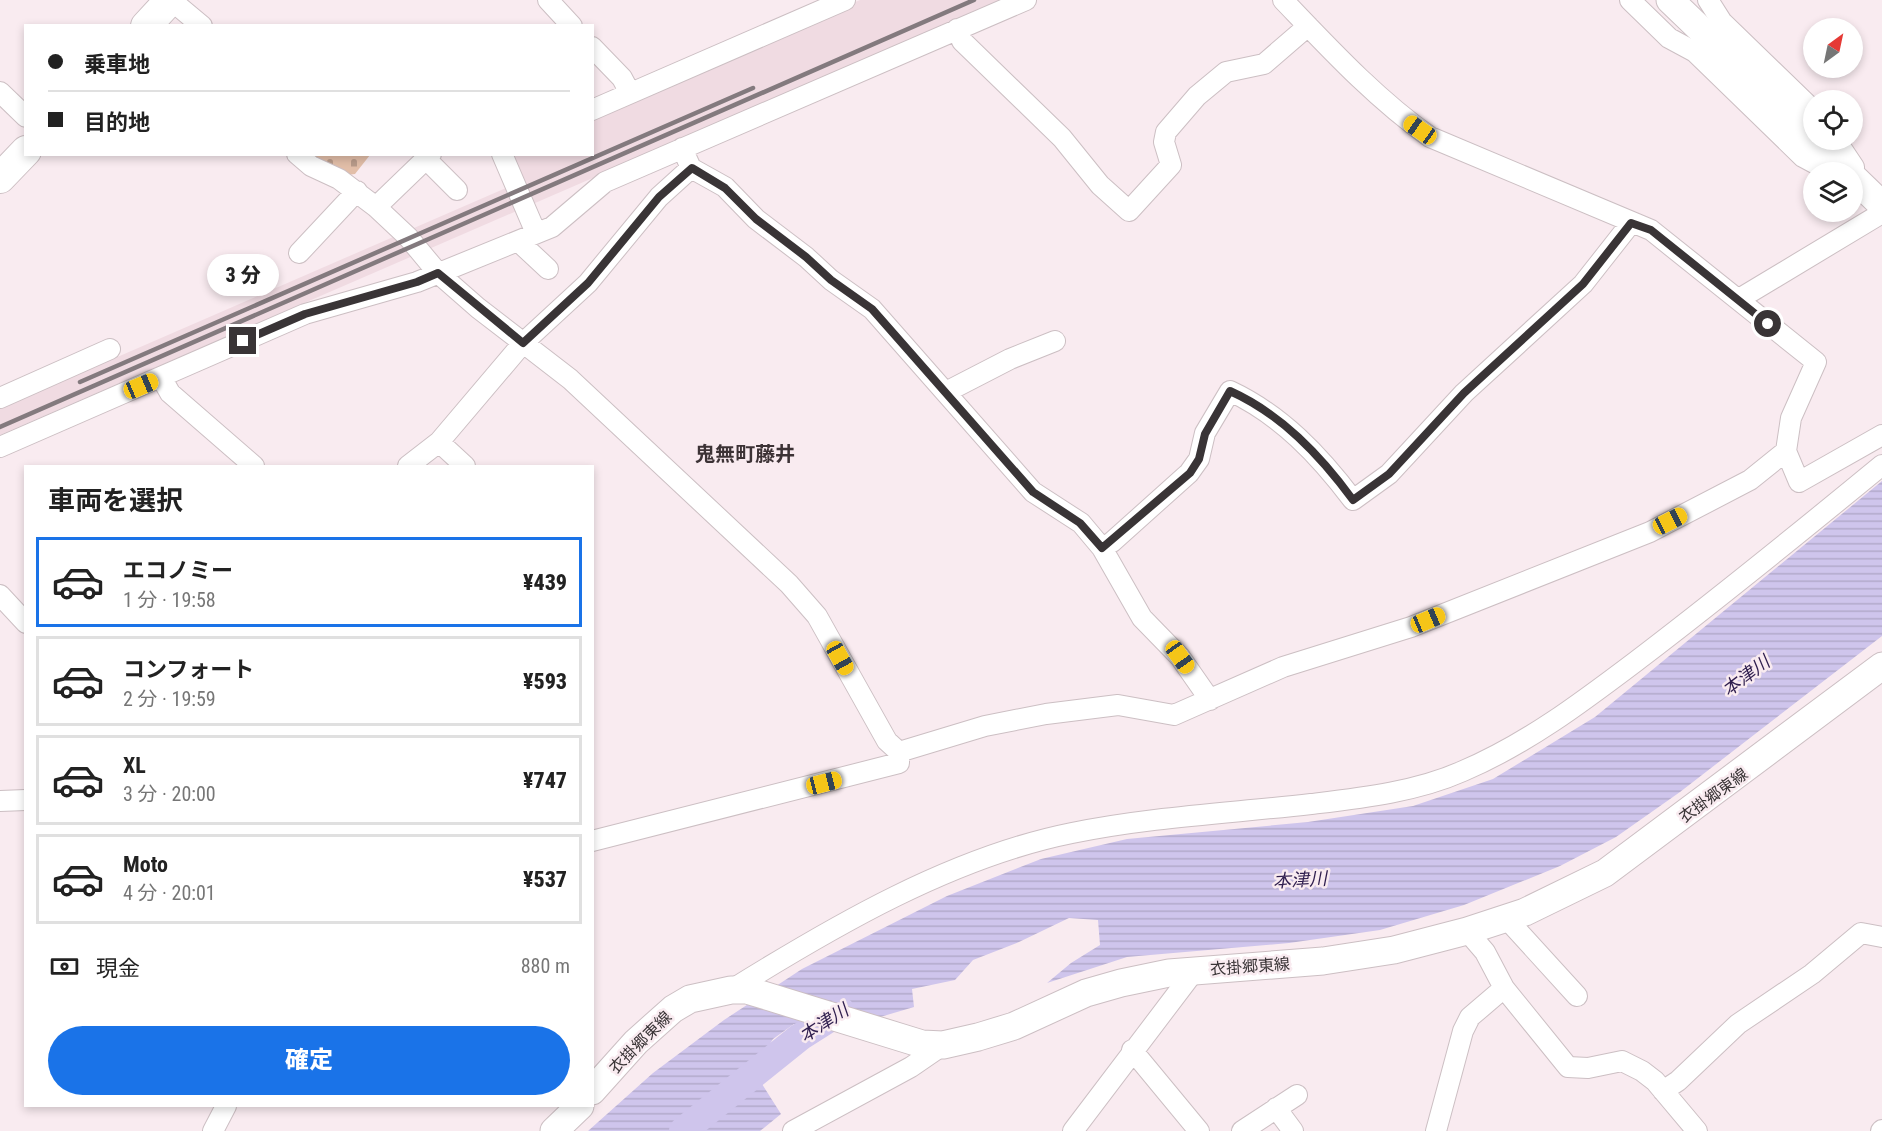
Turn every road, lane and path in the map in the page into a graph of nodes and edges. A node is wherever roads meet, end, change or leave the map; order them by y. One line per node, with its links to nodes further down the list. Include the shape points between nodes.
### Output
1 (171, 0): 9 (main road); 10 (street)
2 (548, 0): 11 (street)
3 (845, 0): 16 (street)
4 (1026, 0): 13 (street)
5 (1283, 0): 12 (street)
6 (1630, 0): 26 (street, via 1669,38 1695,52)
7 (1670, 0): 27 (main road)
8 (1708, 0): 17 (street, via 1722,22)
9 (148, 24)
10 (200, 24)
11 (570, 24)
12 (1308, 26): 13 (street, via 1264,64 1226,72 1197,96 1166,132 1164,142 1171,165 1129,211 1100,185 1046,122 962,41); 35 (street, via 1410,123 1430,137)
13 (957, 29): 20 (street)
14 (594, 49): 16 (street, via 622,78)
15 (0, 92): 19 (street)
16 (630, 93): 18 (street)
17 (1803, 100)
18 (594, 109)
19 (24, 115)
20 (682, 148): 28 (street); 36 (street, via 604,182 552,227)
21 (1842, 150): 33 (street)
22 (24, 153): 29 (main road)
23 (299, 156): 32 (street)
24 (503, 156): 36 (street)
25 (428, 157): 31 (street); 34 (street)
26 (1812, 162)
27 (1839, 162)
28 (692, 168): 42 (street, via 659,197 588,283); 45 (street, via 725,188 756,219 872,309)
29 (0, 178)
30 (1863, 189): 33 (main road)
31 (457, 190)
32 (357, 191): 34 (street); 37 (street)
33 (1873, 200): 40 (street)
34 (376, 207): 39 (street)
35 (1631, 223): 40 (street, via 1651,230); 55 (street, via 1583,284 1464,393 1389,474 1353,500 1315,453 1253,402 1230,391 1205,434 1199,459 1190,473)
36 (527, 237): 38 (street); 39 (street)
37 (298, 253)
38 (548, 269)
39 (438, 273): 42 (street); 44 (street, via 305,314)
40 (1739, 299): 50 (street, via 1816,363 1791,418)
41 (1055, 341): 45 (street)
42 (523, 343): 48 (street); 60 (street, via 578,386 789,584 817,616 887,741)
43 (110, 349): 46 (street)
44 (161, 377): 49 (street); 51 (street, via 170,393)
45 (946, 392): 55 (street, via 1033,492 1080,523)
46 (0, 398)
47 (1882, 435): 50 (street, via 1799,482)
48 (439, 442): 52 (street); 53 (street)
49 (0, 447)
50 (1786, 451): 59 (street, via 1750,480 1650,532 1411,627 1282,667)
51 (253, 465)
52 (409, 465)
53 (464, 465)
54 (1882, 465): 69 (street, via 1694,618 1582,702 1513,746 1461,772 1353,799 1071,833 1002,853 932,879)
55 (1102, 548): 59 (street, via 1142,618 1180,657)
56 (0, 595): 57 (street)
57 (24, 621)
58 (1882, 666): 64 (main road, 衣掛郷東線, via 1605,873)
59 (1210, 700): 60 (street, via 1174,714 1118,705 1046,714 985,726)
60 (899, 752): 63 (street, via 899,763)
61 (24, 800): 62 (street)
62 (0, 801)
63 (594, 840)
64 (1506, 918): 65 (main road, 衣掛郷東線); 70 (street)
65 (1467, 931): 67 (main road, 衣掛郷東線, via 1394,950 1323,961); 68 (street, via 1485,952)
66 (1882, 937): 74 (street, via 1862,933 1812,974 1738,1024)
67 (1195, 970): 71 (main road, 衣掛郷東線, via 1086,993 1014,1026); 72 (street)
68 (1504, 988): 74 (street, via 1568,1067 1588,1068 1622,1061 1642,1071); 86 (street, via 1470,1017 1463,1031)
69 (739, 990): 71 (main road, 衣掛郷東線); 73 (main road, 衣掛郷東線, via 690,999 673,1009)
70 (1577, 996)
71 (932, 1044): 81 (street, via 911,1067)
72 (1132, 1050): 82 (street); 83 (street)
73 (594, 1088)
74 (1663, 1091): 87 (street)
75 (1297, 1095): 78 (street)
76 (225, 1107): 79 (street)
77 (576, 1107): 80 (main road, 衣掛郷東線)
78 (1276, 1108): 84 (street); 85 (street)
79 (213, 1131)
80 (554, 1131)
81 (793, 1131)
82 (1073, 1131)
83 (1199, 1131)
84 (1242, 1131)
85 (1293, 1131)
86 (1436, 1131)
87 (1697, 1131)

